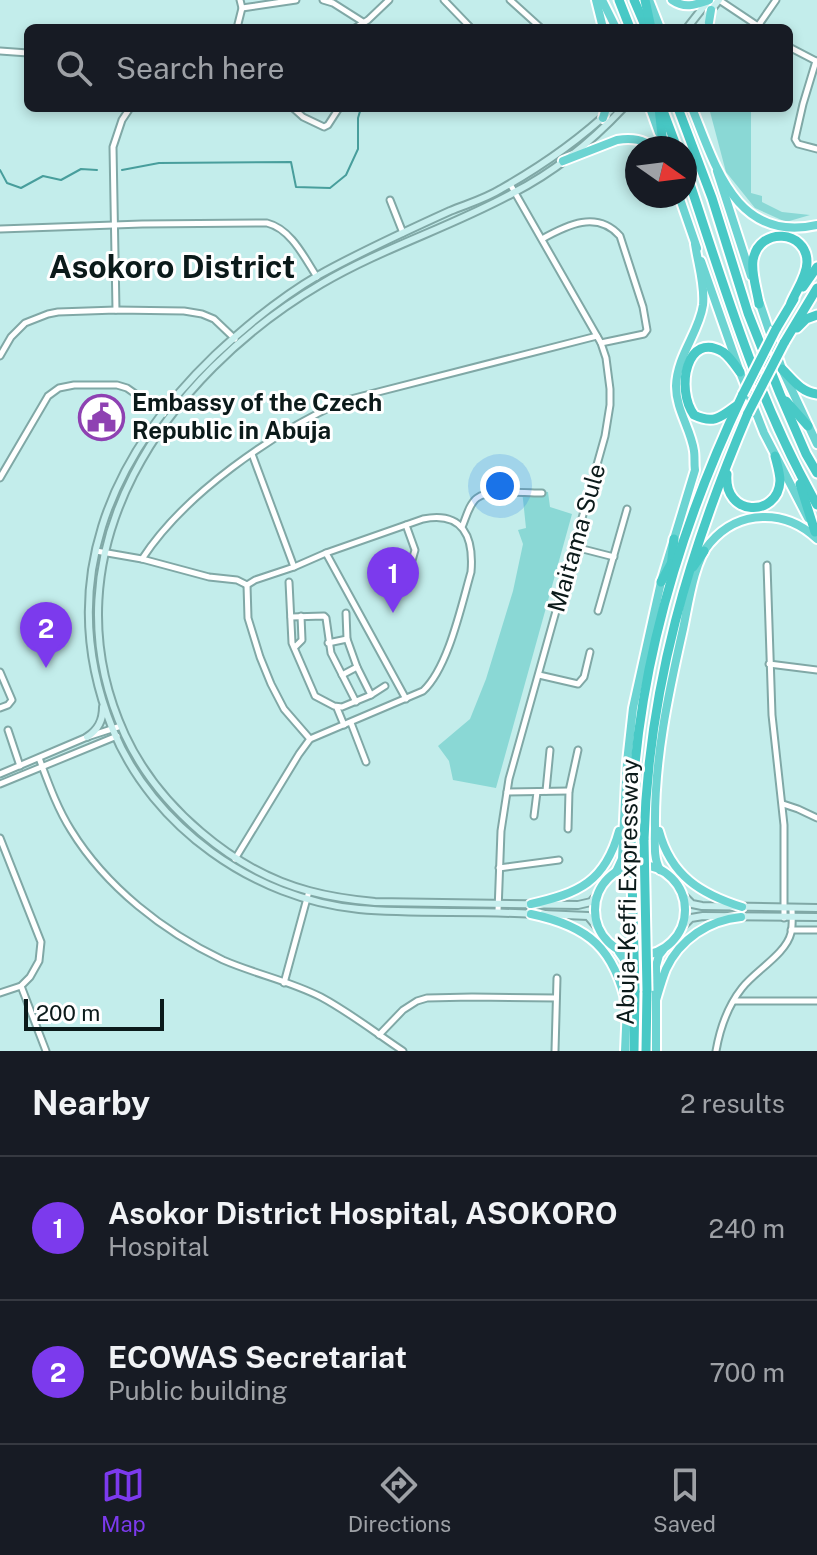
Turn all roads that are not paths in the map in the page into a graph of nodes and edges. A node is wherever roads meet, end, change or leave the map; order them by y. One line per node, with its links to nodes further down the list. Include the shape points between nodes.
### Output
1 (240, 0): 15 (street)
2 (296, 0): 15 (street)
3 (323, 0): 16 (street)
4 (389, 0): 16 (street)
5 (444, 0): 19 (street)
6 (510, 0): 20 (street)
7 (599, 0): 21 (highway); 22 (highway)
8 (619, 0): 23 (highway)
9 (634, 0): 24 (highway)
10 (647, 0): 25 (highway); 26 (highway)
11 (672, 0): 14 (highway, via 687,6)
12 (719, 0): 14 (main road); 30 (street)
13 (776, 0): 31 (street)
14 (710, 3): 27 (main road); 28 (main road); 29 (highway)
15 (242, 8): 17 (street)
16 (363, 22): 18 (street)
17 (238, 24)
18 (360, 24)
19 (467, 24)
20 (537, 24)
21 (602, 24)
22 (614, 24)
23 (628, 24)
24 (647, 24)
25 (649, 24)
26 (658, 24)
27 (691, 24)
28 (699, 24)
29 (708, 24)
30 (755, 24)
31 (761, 24)
32 (793, 49): 35 (street)
33 (0, 51): 34 (street)
34 (24, 53)
35 (817, 61): 52 (street, via 795,139)
36 (127, 112): 60 (street, via 113,147)
37 (297, 112): 38 (street, via 324,127)
38 (336, 112)
39 (619, 112): 53 (main road)
40 (651, 112): 48 (highway)
41 (661, 112): 49 (highway)
42 (663, 112): 50 (highway)
43 (680, 112): 82 (highway)
44 (694, 112): 47 (highway)
45 (700, 112): 47 (highway)
46 (604, 113): 55 (main road, via 566,148)
47 (703, 134): 54 (highway)
48 (658, 136)
49 (661, 136)
50 (673, 136)
51 (625, 139): 53 (highway)
52 (817, 149)
53 (563, 161): 56 (main road)
54 (717, 171): 61 (highway, via 754,218 788,229); 71 (highway)
55 (510, 184): 56 (street, Maitama Sule); 63 (main road)
56 (515, 193): 64 (street, Maitama Sule); 68 (main road)
57 (390, 200): 63 (street)
58 (697, 205): 92 (highway, via 746,352)
59 (683, 208): 65 (highway)
60 (114, 225): 62 (street); 67 (street, via 275,225); 72 (street)
61 (817, 225)
62 (0, 229)
63 (403, 234): 67 (main road)
64 (542, 239): 74 (street, Maitama Sule); 77 (street, via 587,221 612,227 620,236 647,330)
65 (695, 244): 81 (highway); 101 (highway, via 703,304 676,385 695,470)
66 (817, 267): 70 (highway)
67 (317, 276): 68 (street); 75 (main road)
68 (321, 284): 78 (main road)
69 (817, 288): 76 (highway, Abuja-Keffi Expressway)
70 (791, 303): 71 (highway, via 806,269 806,255 795,240 776,236 759,245 753,262); 84 (highway, Abuja-Keffi Expressway, bridge)
71 (759, 304): 80 (highway)
72 (116, 310): 75 (street, via 202,314); 79 (street, via 58,312 29,321)
73 (817, 315): 76 (highway, via 803,321)
74 (597, 336): 77 (street, Maitama Sule); 90 (street, via 343,401)
75 (234, 337): 78 (street); 85 (main road)
76 (785, 341): 89 (highway, Abuja-Keffi Expressway, bridge)
77 (601, 343): 102 (street, Maitama Sule, via 609,373 609,419)
78 (240, 344): 86 (main road)
79 (0, 356)
80 (782, 369): 83 (highway); 87 (highway)
81 (740, 372): 84 (highway, via 723,353 704,349 690,358 684,378 685,399 694,415 714,419); 91 (highway)
82 (780, 394): 87 (highway); 93 (highway)
83 (817, 394)
84 (738, 404): 101 (highway, Abuja-Keffi Expressway)
85 (162, 413): 86 (street); 94 (street, via 122,386 59,388 48,396); 103 (main road, via 122,475)
86 (169, 418): 105 (main road, via 130,479)
87 (808, 426): 88 (highway)
88 (817, 444)
89 (732, 450): 91 (highway, via 728,493 748,507 775,496 780,478); 104 (highway, Abuja-Keffi Expressway)
90 (252, 454): 108 (street, via 194,499); 111 (street)
91 (775, 456): 100 (highway)
92 (795, 465): 96 (highway); 100 (highway)
93 (817, 473)
94 (0, 478)
95 (542, 493): 99 (street, via 478,497)
96 (817, 505)
97 (627, 509): 107 (street)
98 (406, 525): 99 (street, via 438,516); 106 (street); 109 (street, via 415,550)
99 (462, 527): 132 (street, via 470,544 471,572 444,659 432,683)
100 (816, 535): 104 (highway, via 788,520 760,515 736,522)
101 (678, 543): 113 (highway, Abuja-Keffi Expressway); 113 (highway)
102 (575, 547): 107 (street); 129 (street, Maitama Sule)
103 (96, 551): 105 (street); 134 (main road, via 90,635)
104 (699, 551): 112 (highway, Abuja-Keffi Expressway); 112 (highway)
105 (104, 552): 108 (street); 139 (main road, via 99,640)
106 (326, 553): 111 (street); 132 (street)
107 (614, 557): 116 (street)
108 (142, 559): 115 (street)
109 (411, 564)
110 (767, 565): 124 (street)
111 (294, 567): 115 (street)
112 (690, 579): 155 (highway, Abuja-Keffi Expressway); 200 (highway, Abuja-Keffi Expressway, bridge, via 671,636 648,764)
113 (666, 581): 157 (highway, Abuja-Keffi Expressway, via 633,708); 199 (highway, Abuja-Keffi Expressway, bridge, via 633,793)
114 (289, 582): 119 (street)
115 (247, 585): 142 (street, via 248,618 271,684)
116 (598, 611)
117 (346, 613): 120 (street)
118 (301, 616): 119 (street); 121 (street, via 324,616); 122 (street, via 302,640)
119 (291, 617): 122 (street)
120 (347, 639): 121 (street); 125 (street)
121 (328, 643): 128 (street)
122 (295, 647): 136 (street, via 315,696)
123 (590, 652): 129 (street, via 578,684)
124 (769, 664): 126 (street); 156 (street)
125 (357, 667): 128 (street); 131 (street)
126 (817, 670)
127 (0, 672): 135 (street, via 12,698)
128 (342, 675): 133 (street)
129 (539, 675): 153 (street, Maitama Sule)
130 (385, 686): 131 (street)
131 (371, 695): 133 (street)
132 (406, 699): 137 (street)
133 (356, 702): 136 (street)
134 (103, 703): 140 (main road); 141 (main road, via 98,728)
135 (0, 708)
136 (337, 708): 137 (street)
137 (348, 724): 142 (street); 146 (street)
138 (8, 730): 147 (street)
139 (123, 730): 140 (street); 163 (main road, via 171,803)
140 (114, 733): 141 (street); 148 (street); 163 (main road, via 157,800 190,834)
141 (87, 737): 145 (street)
142 (310, 739): 163 (street)
143 (550, 750): 151 (street)
144 (578, 750): 152 (street)
145 (39, 758): 147 (street); 148 (street)
146 (366, 762)
147 (20, 766): 149 (street)
148 (42, 766): 150 (street); 186 (street, via 72,832 112,882 202,949)
149 (0, 774)
150 (0, 784)
151 (546, 791): 152 (street); 154 (street)
152 (569, 791): 160 (street)
153 (507, 792): 154 (street); 164 (street, Maitama Sule)
154 (537, 792): 158 (street)
155 (654, 796): 165 (highway, Abuja-Keffi Expressway); 171 (highway, via 659,834 674,865 701,890)
156 (783, 804): 159 (street); 173 (street)
157 (624, 811): 166 (highway, Abuja-Keffi Expressway, via 622,859); 175 (highway, via 613,849 599,872 571,893)
158 (534, 816)
159 (817, 818)
160 (568, 829)
161 (0, 838): 187 (street, via 41,942 37,966)
162 (559, 860): 164 (street)
163 (234, 862): 167 (main road); 170 (main road, via 264,883)
164 (499, 868): 172 (street, Maitama Sule)
165 (660, 870): 166 (highway, via 637,865); 168 (highway)
166 (616, 872): 169 (highway)
167 (309, 891): 170 (street); 172 (main road, via 375,902)
168 (681, 893): 171 (main road, via 697,905); 180 (highway)
169 (598, 894): 175 (main road, via 586,904); 179 (highway)
170 (306, 899): 172 (main road, via 357,909); 186 (street)
171 (742, 907): 173 (main road)
172 (498, 908): 175 (main road)
173 (788, 908): 174 (main road); 178 (street)
174 (817, 908)
175 (531, 909): 179 (main road, via 583,915); 193 (highway, via 595,942 616,971)
176 (741, 917): 178 (main road); 180 (main road, via 695,917); 190 (highway, via 699,930 683,945 666,969)
177 (817, 917): 178 (main road)
178 (788, 918): 181 (street)
179 (598, 928): 184 (highway)
180 (681, 928): 183 (highway)
181 (791, 930): 182 (street); 191 (street, via 783,948)
182 (817, 930)
183 (667, 947): 184 (highway, via 638,956); 190 (highway, Abuja-Keffi Expressway, via 656,966)
184 (616, 949): 193 (highway, Abuja-Keffi Expressway, via 626,962)
185 (557, 978): 189 (street)
186 (284, 983): 194 (street, via 328,1001)
187 (21, 986): 188 (street); 195 (street)
188 (0, 993)
189 (556, 998): 194 (street, via 427,998 403,1010); 197 (street)
190 (656, 1000): 201 (highway, Abuja-Keffi Expressway)
191 (733, 1001): 192 (street); 202 (street)
192 (817, 1001)
193 (627, 1008): 198 (highway, Abuja-Keffi Expressway)
194 (379, 1035): 196 (street)
195 (46, 1051)
196 (403, 1051)
197 (555, 1051)
198 (625, 1051)
199 (634, 1051)
200 (646, 1051)
201 (656, 1051)
202 (716, 1051)

